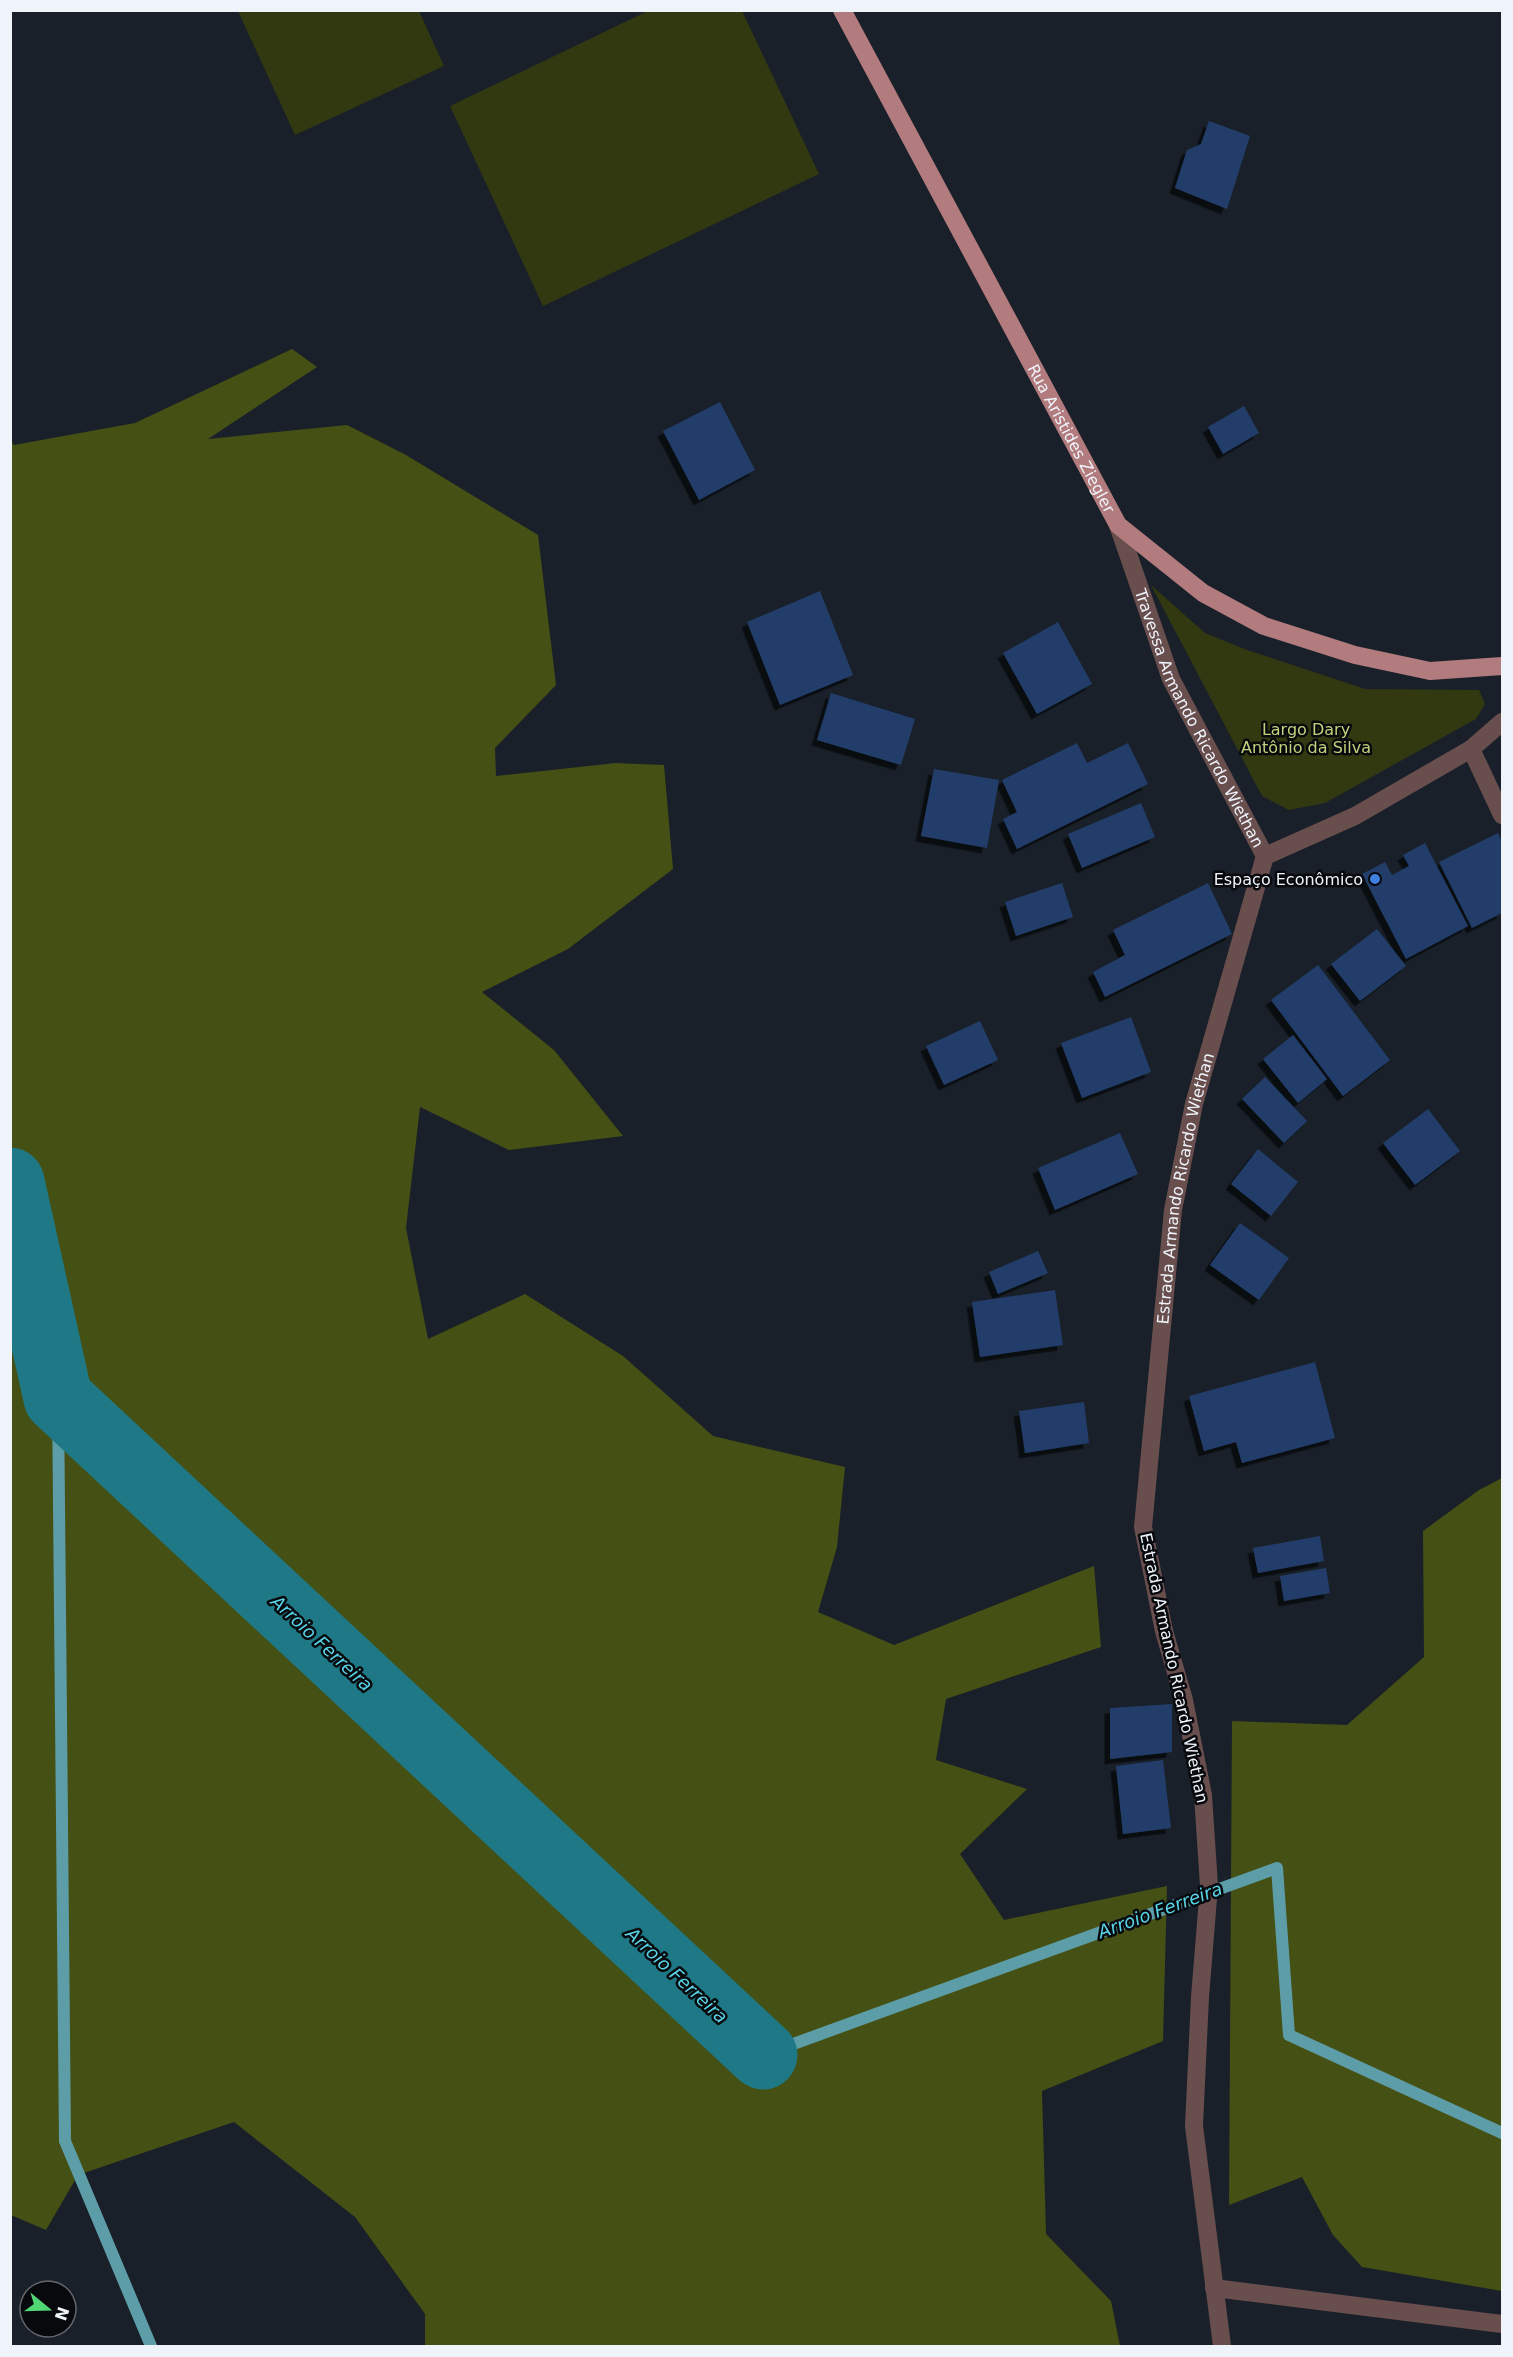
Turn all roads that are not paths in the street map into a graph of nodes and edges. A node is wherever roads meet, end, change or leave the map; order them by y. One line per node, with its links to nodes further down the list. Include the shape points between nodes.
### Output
1 (842, 10): 2 (main road, Rua Aristides Ziegler)
2 (1118, 525): 3 (main road, Rua Aristides Ziegler, via 1203,593 1264,626 1355,655 1430,671); 7 (street, Travessa Armando Ricardo Wiethan, via 1171,679)
3 (1503, 666)
4 (1503, 722): 5 (street, Travessa Armando Ricardo Wiethan)
5 (1471, 749): 6 (street); 7 (street, Travessa Armando Ricardo Wiethan, via 1355,816)
6 (1503, 815)
7 (1265, 856): 8 (street, Estrada Armando Ricardo Wiethan, via 1194,1104 1173,1210 1143,1527 1203,1796 1209,1886 1194,2126)
8 (1214, 2288): 9 (street); 10 (street, Estrada Armando Ricardo Wiethan)
9 (1503, 2324)
10 (1222, 2346)

